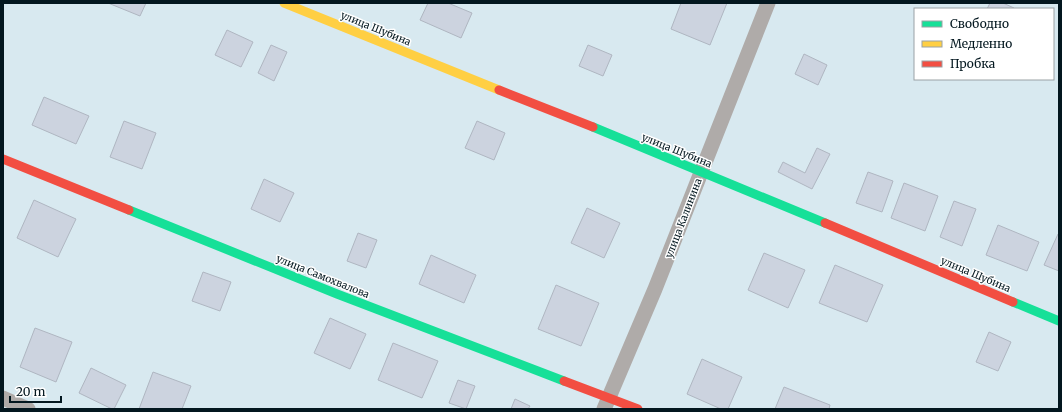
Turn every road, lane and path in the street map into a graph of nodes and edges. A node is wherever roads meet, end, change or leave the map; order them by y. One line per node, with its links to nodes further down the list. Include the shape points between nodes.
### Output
1 (284, 3): 4 (street, улица Шубина)
2 (768, 3): 4 (street, улица Калинина)
3 (3, 159): 7 (street, улица Самохвалова)
4 (701, 172): 5 (street, улица Шубина); 7 (street, улица Калинина)
5 (1059, 321)
6 (3, 398): 8 (street)
7 (606, 403): 9 (street, улица Самохвалова)
8 (28, 409)
9 (638, 409)

